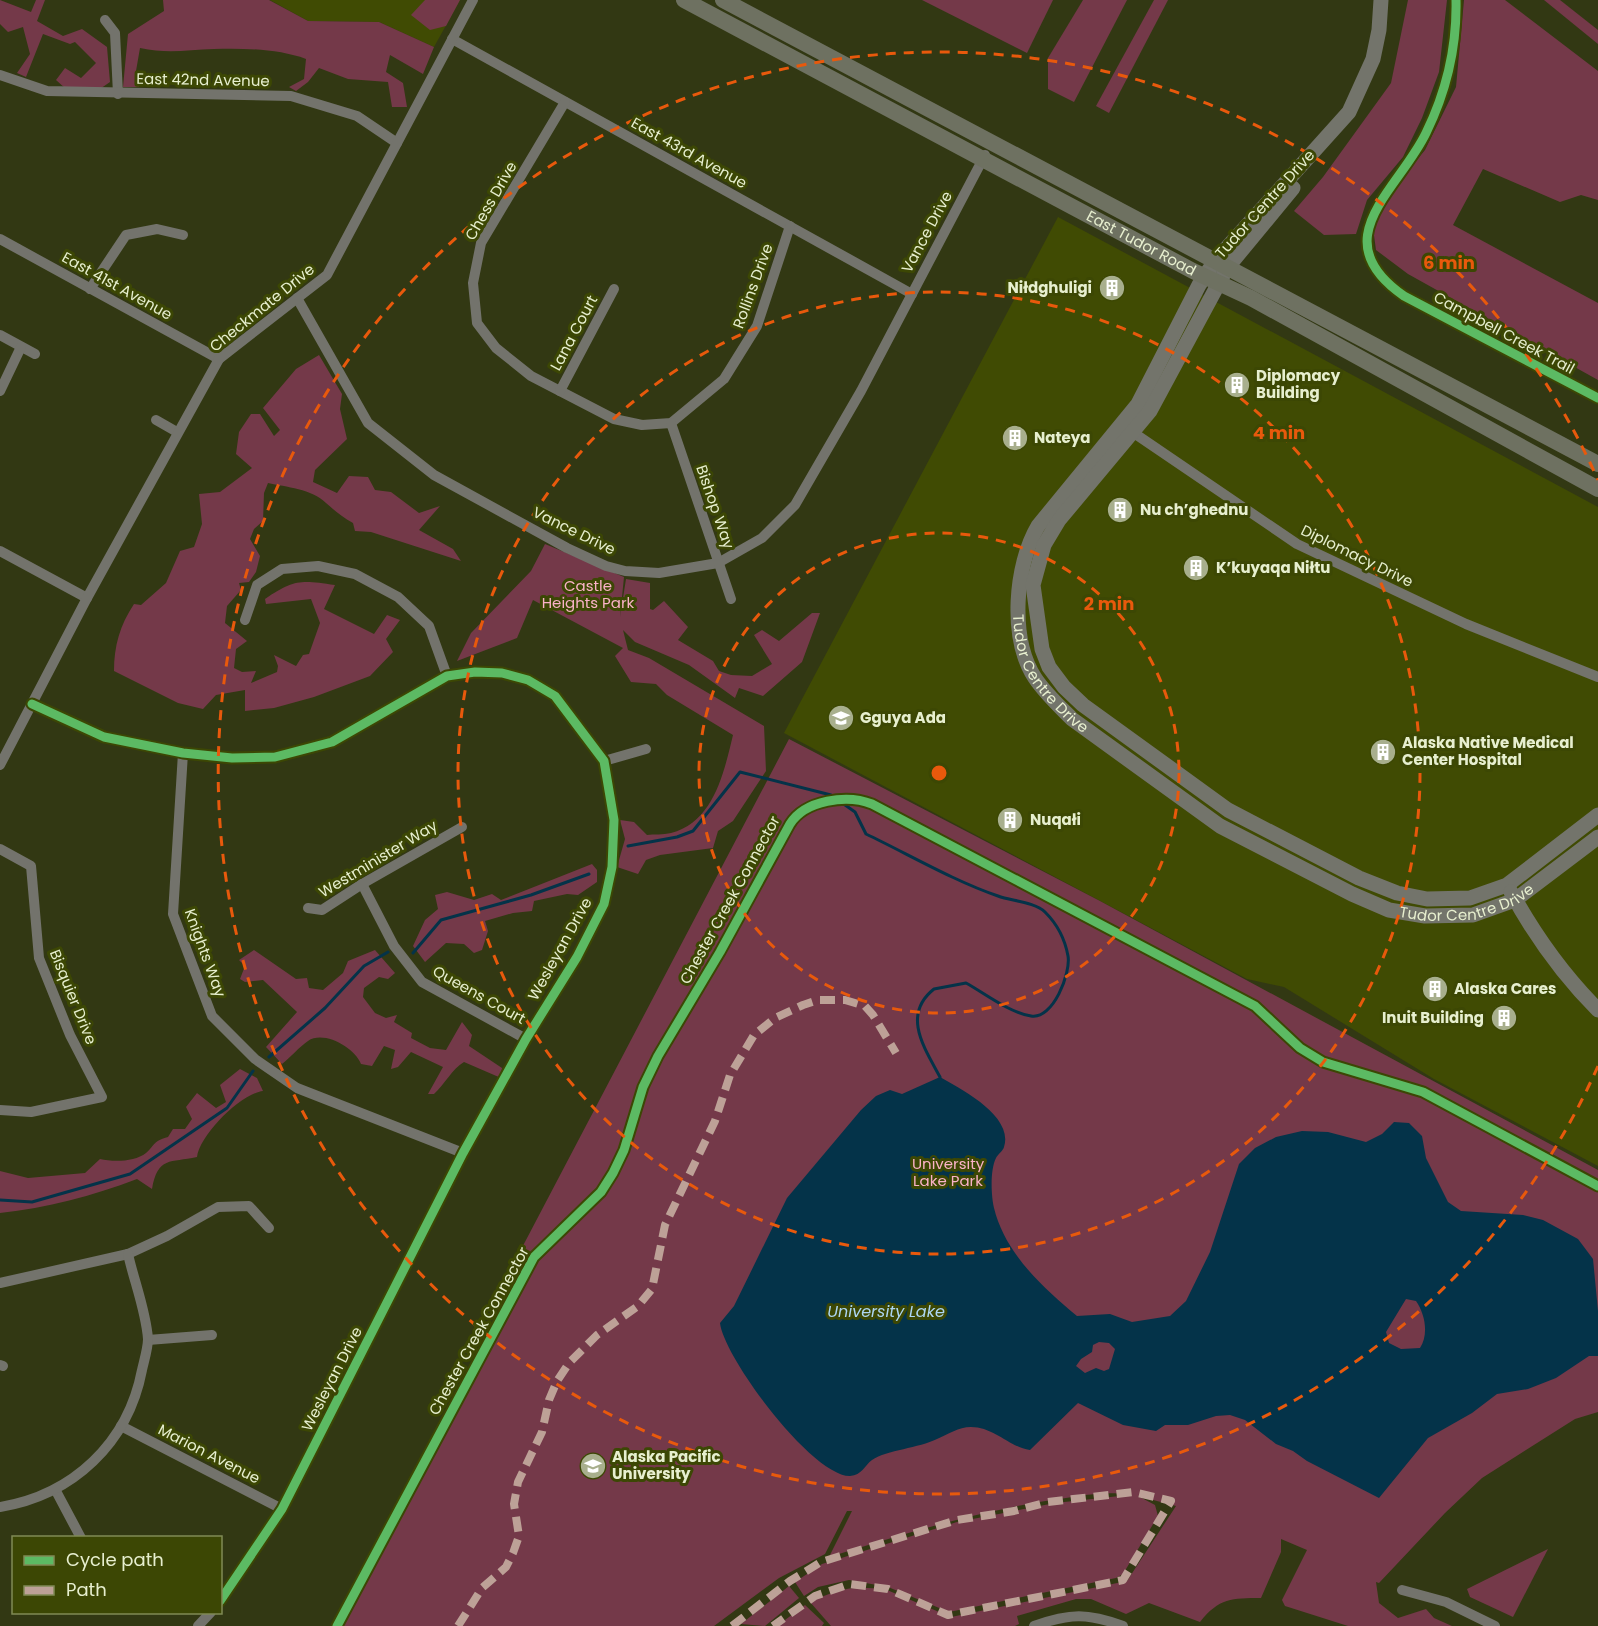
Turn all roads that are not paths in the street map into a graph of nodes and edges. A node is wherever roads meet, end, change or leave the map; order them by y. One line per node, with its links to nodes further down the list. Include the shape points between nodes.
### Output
1 (473, 0): 6 (street, Checkmate Drive)
2 (684, 0): 12 (main road, East Tudor Road)
3 (723, 0): 10 (main road, East Tudor Road)
4 (1381, 0): 16 (street, Tudor Centre Drive, via 1373,59 1349,112 1328,145)
5 (105, 20): 8 (street, via 115,33)
6 (452, 39): 9 (street, East 43rd Avenue); 11 (street, Checkmate Drive)
7 (0, 75): 8 (street, East 42nd Avenue, via 47,91)
8 (118, 94): 11 (street, East 42nd Avenue, via 291,96 357,116)
9 (565, 102): 13 (street, East 43rd Avenue); 26 (street, Chess Drive, via 481,243 473,283 477,323 496,348 531,376)
10 (991, 142): 12 (street, Vance Drive); 16 (main road, East Tudor Road)
11 (397, 143): 20 (street, Checkmate Drive, via 327,275)
12 (982, 159): 16 (main road, East Tudor Road); 19 (street, Vance Drive)
13 (790, 226): 19 (street, East 43rd Avenue); 28 (street, Rollins Drive, via 757,326 724,379)
14 (183, 235): 17 (street, via 157,229 126,235)
15 (0, 239): 17 (street, East 41st Avenue)
16 (1216, 272): 29 (street, Tudor Centre Drive, via 1150,411); 31 (main road, East Tudor Road); 32 (main road, East Tudor Road)
17 (90, 289): 24 (street, East 41st Avenue)
18 (614, 290): 26 (street, Lana Court)
19 (912, 294): 34 (street, Vance Drive, via 795,505 762,538)
20 (297, 298): 24 (street, Checkmate Drive); 34 (street, Vance Drive, via 368,423 434,475 606,566 659,573)
21 (0, 335): 22 (street)
22 (21, 347): 23 (street); 25 (street)
23 (35, 354)
24 (219, 359): 30 (street, Checkmate Drive)
25 (0, 391)
26 (560, 391): 28 (street, via 614,419 642,425)
27 (156, 420): 30 (street)
28 (671, 423): 34 (street, Bishop Way)
29 (1129, 429): 39 (street, Diplomacy Drive, via 1297,544 1466,624); 50 (street, Tudor Centre Drive, via 1059,520 1037,562 1033,585 1042,649 1064,687 1228,810 1359,878 1397,893 1427,899 1470,898); 51 (street, Tudor Centre Drive, via 1038,526 1025,555 1018,616 1024,651 1034,676 1051,699 1072,719 1220,826 1352,894 1389,910 1449,917 1473,915)
30 (177, 432): 35 (street, Checkmate Drive)
31 (1598, 464)
32 (1598, 489)
33 (0, 551): 35 (street)
34 (718, 562): 36 (street, Bishop Way)
35 (87, 598): 40 (street, Checkmate Drive)
36 (731, 599)
37 (245, 620): 38 (street, via 257,585 282,569 318,566 355,574 398,597 429,626)
38 (447, 676): 42 (street, Wesleyan Drive, via 332,742 275,757); 43 (street, Wesleyan Drive, via 502,673 528,680 555,696)
39 (1598, 677)
40 (32, 704): 42 (street, Wesleyan Drive, via 104,737); 44 (street, Checkmate Drive)
41 (646, 749): 43 (street)
42 (183, 753): 56 (street, Knights Way, via 173,914 212,1016 255,1059 297,1088)
43 (604, 761): 54 (street, Wesleyan Drive, via 614,820 612,867 604,904 577,957)
44 (0, 765)
45 (1598, 815): 50 (street, Tudor Centre Drive)
46 (462, 827): 49 (street, Westminister Way)
47 (1598, 837): 51 (street, Tudor Centre Drive)
48 (0, 849): 55 (street, Bisquier Drive, via 31,866 39,958 70,1035 102,1097 31,1112)
49 (362, 884): 52 (street, Westminister Way, via 322,910); 54 (street, Queens Court, via 394,945 422,982)
50 (1507, 885): 51 (street)
51 (1515, 900): 53 (street, via 1561,967)
52 (308, 908)
53 (1598, 1010)
54 (526, 1039): 56 (street, Wesleyan Drive)
55 (0, 1110)
56 (463, 1153): 65 (street, Wesleyan Drive)
57 (269, 1228): 58 (street, via 249,1206 218,1207)
58 (128, 1254): 59 (street); 61 (street)
59 (0, 1283)
60 (212, 1335): 61 (street)
61 (148, 1340): 62 (street, via 139,1386)
62 (121, 1426): 63 (street, via 96,1461); 65 (street, Marion Avenue)
63 (56, 1491): 64 (street); 66 (street)
64 (0, 1507)
65 (282, 1509): 68 (street, Wesleyan Drive)
66 (80, 1536)
67 (1402, 1590): 73 (street, via 1446,1602)
68 (222, 1598)
69 (209, 1614): 70 (street)
70 (198, 1626)
71 (1035, 1626): 72 (street, via 1071,1616 1093,1615)
72 (1123, 1626)
73 (1495, 1626)

